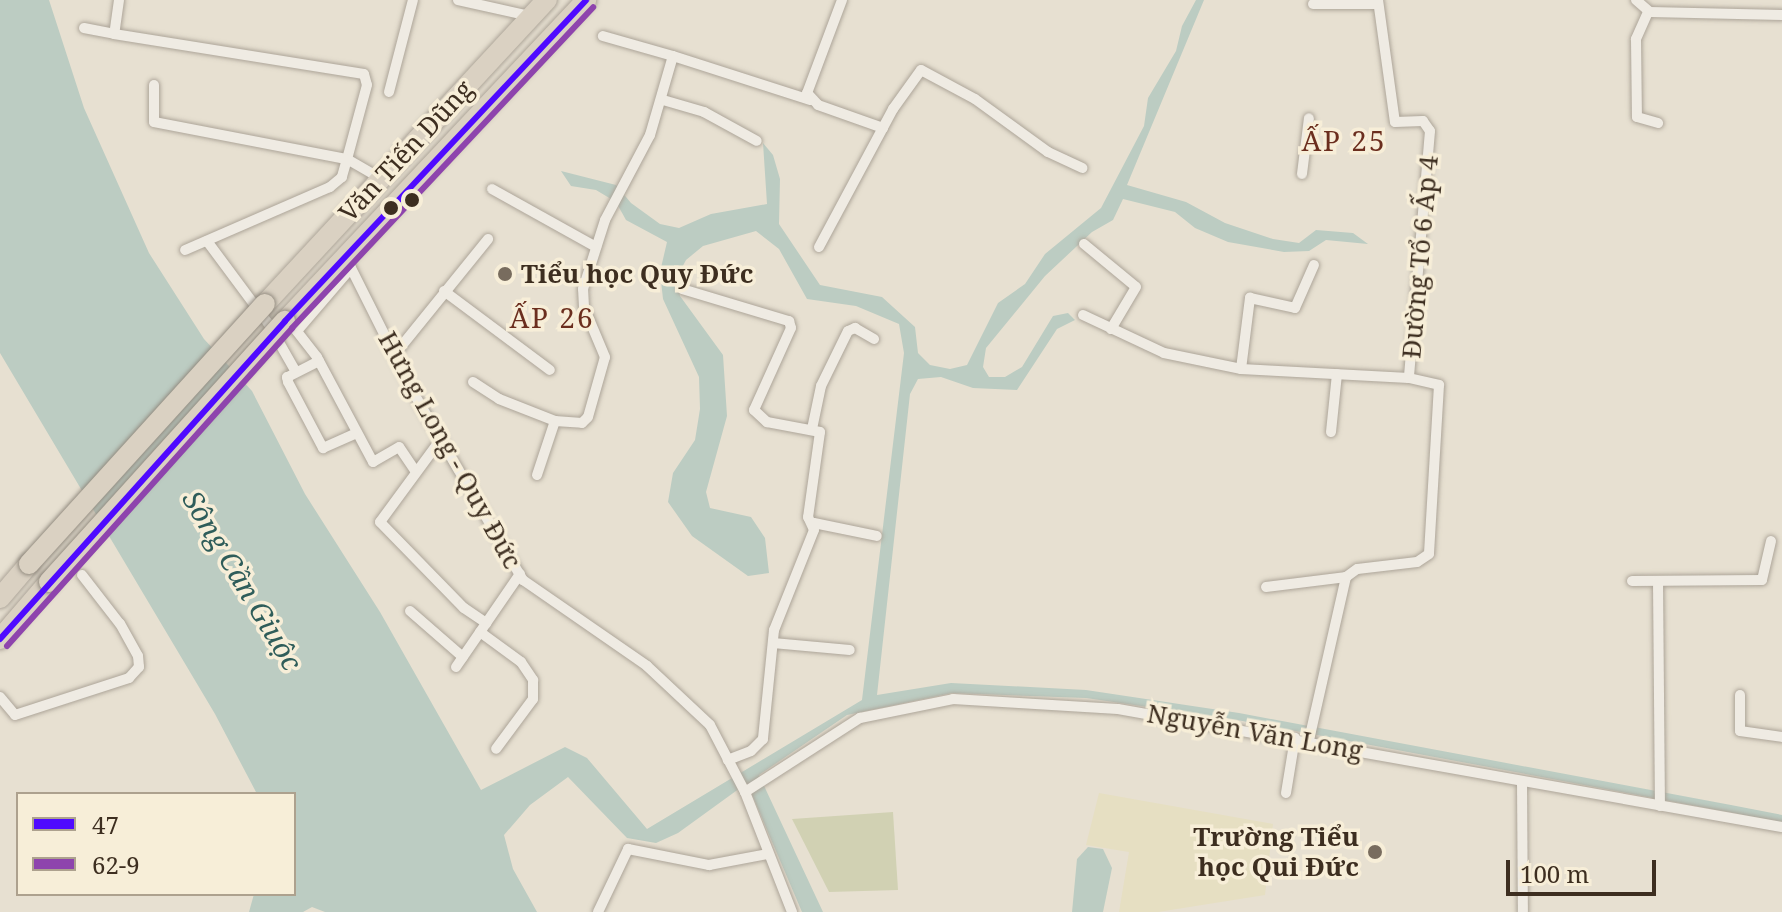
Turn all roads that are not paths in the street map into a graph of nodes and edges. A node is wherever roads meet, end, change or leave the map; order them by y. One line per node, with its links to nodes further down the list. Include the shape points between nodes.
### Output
1 (119, 0): 14 (street)
2 (413, 0): 18 (street)
3 (458, 0): 12 (street)
4 (547, 0): 12 (highway, Văn Tiến Dũng)
5 (586, 0): 69 (highway, Văn Tiến Dũng, bridge, via 285,321)
6 (842, 0): 20 (street, via 807,93)
7 (1636, 0): 10 (street)
8 (1378, 2): 9 (street); 48 (street, Đường Tổ 6 Ấp 4, via 1395,122 1423,121 1430,131)
9 (1313, 4)
10 (1648, 12): 11 (street); 22 (street, via 1636,39 1637,117)
11 (1782, 15)
12 (530, 17): 28 (highway, Văn Tiến Dũng)
13 (84, 28): 14 (street)
14 (114, 34): 25 (street, via 364,74 367,85)
15 (603, 36): 16 (street)
16 (673, 56): 19 (street); 20 (street)
17 (154, 85): 25 (street, via 154,122)
18 (389, 92)
19 (663, 100): 24 (street, via 704,112); 33 (street)
20 (810, 100): 23 (street)
21 (1309, 118): 27 (street)
22 (1658, 123)
23 (883, 128): 26 (street, via 914,75 923,70 975,99 1048,152); 34 (street)
24 (757, 141)
25 (347, 159): 28 (street); 31 (street, via 336,183)
26 (1082, 168)
27 (1302, 174)
28 (380, 178): 66 (highway, Văn Tiến Dũng, bridge)
29 (492, 189): 33 (street)
30 (488, 239): 38 (street)
31 (207, 241): 35 (street); 46 (street, via 285,348)
32 (1084, 244): 40 (street, via 1136,285)
33 (596, 247): 50 (street, via 583,289 584,307 603,342 604,367 588,417 582,423)
34 (819, 247)
35 (185, 250)
36 (1314, 265): 44 (street, via 1295,308 1250,298)
37 (682, 289): 51 (street, via 789,321 791,328 754,410 767,422)
38 (444, 291): 42 (street); 45 (street)
39 (1083, 315): 40 (street)
40 (1111, 329): 44 (street, via 1164,353)
41 (874, 339): 51 (street, via 855,328 848,331 821,386)
42 (395, 354): 43 (street, Hưng Long - Quy Đức, via 351,268 297,331); 54 (street, Hưng Long - Quy Đức)
43 (319, 361): 46 (street); 53 (street)
44 (1241, 369): 47 (street)
45 (550, 370)
46 (296, 372): 53 (street, via 287,381 322,448)
47 (1337, 374): 48 (street); 52 (street)
48 (1409, 378): 62 (street, Đường Tổ 6 Ấp 4, via 1437,382 1440,390 1429,554 1417,562 1357,569)
49 (473, 382): 50 (street, via 499,399)
50 (555, 421): 56 (street)
51 (812, 429): 57 (street, via 820,432 808,517)
52 (1331, 432)
53 (356, 433): 55 (street, via 373,462 399,447)
54 (441, 439): 55 (street); 60 (street, Hưng Long - Quy Đức)
55 (416, 472): 68 (street, via 380,522)
56 (537, 475)
57 (814, 523): 58 (street); 70 (street)
58 (877, 536)
59 (1771, 541): 64 (street, via 1763,580)
60 (520, 574): 68 (street); 80 (street, Hưng Long - Quy Đức, via 535,591 688,700 710,725)
61 (82, 575): 75 (street, via 120,624 139,667 129,678 15,715)
62 (1346, 577): 65 (street); 78 (street)
63 (1632, 581): 64 (street)
64 (1658, 581): 84 (street)
65 (1266, 587)
66 (0, 598)
67 (410, 611): 72 (street)
68 (483, 627): 72 (street); 79 (street, via 533,680 533,699)
69 (0, 639)
70 (773, 643): 71 (street); 80 (street, via 763,739 751,751)
71 (850, 650)
72 (463, 657): 73 (street)
73 (456, 667)
74 (1740, 695): 76 (street, via 1740,731)
75 (0, 697)
76 (1782, 737)
77 (1295, 738): 78 (street, Nguyễn Văn Long); 82 (street, Nguyễn Văn Long, via 1118,709 953,699 860,718); 83 (street)
78 (1309, 740): 81 (street, Nguyễn Văn Long)
79 (496, 749)
80 (728, 760): 82 (street, Hưng Long - Quy Đức)
81 (1522, 782): 84 (street, Nguyễn Văn Long); 89 (street)
82 (744, 791): 86 (street, Hưng Long - Quy Đức)
83 (1286, 793)
84 (1660, 806): 85 (street, Nguyễn Văn Long)
85 (1782, 827)
86 (767, 854): 87 (street, via 709,865 628,849); 88 (street, Hưng Long - Quy Đức)
87 (598, 912)
88 (792, 912)
89 (1523, 912)

